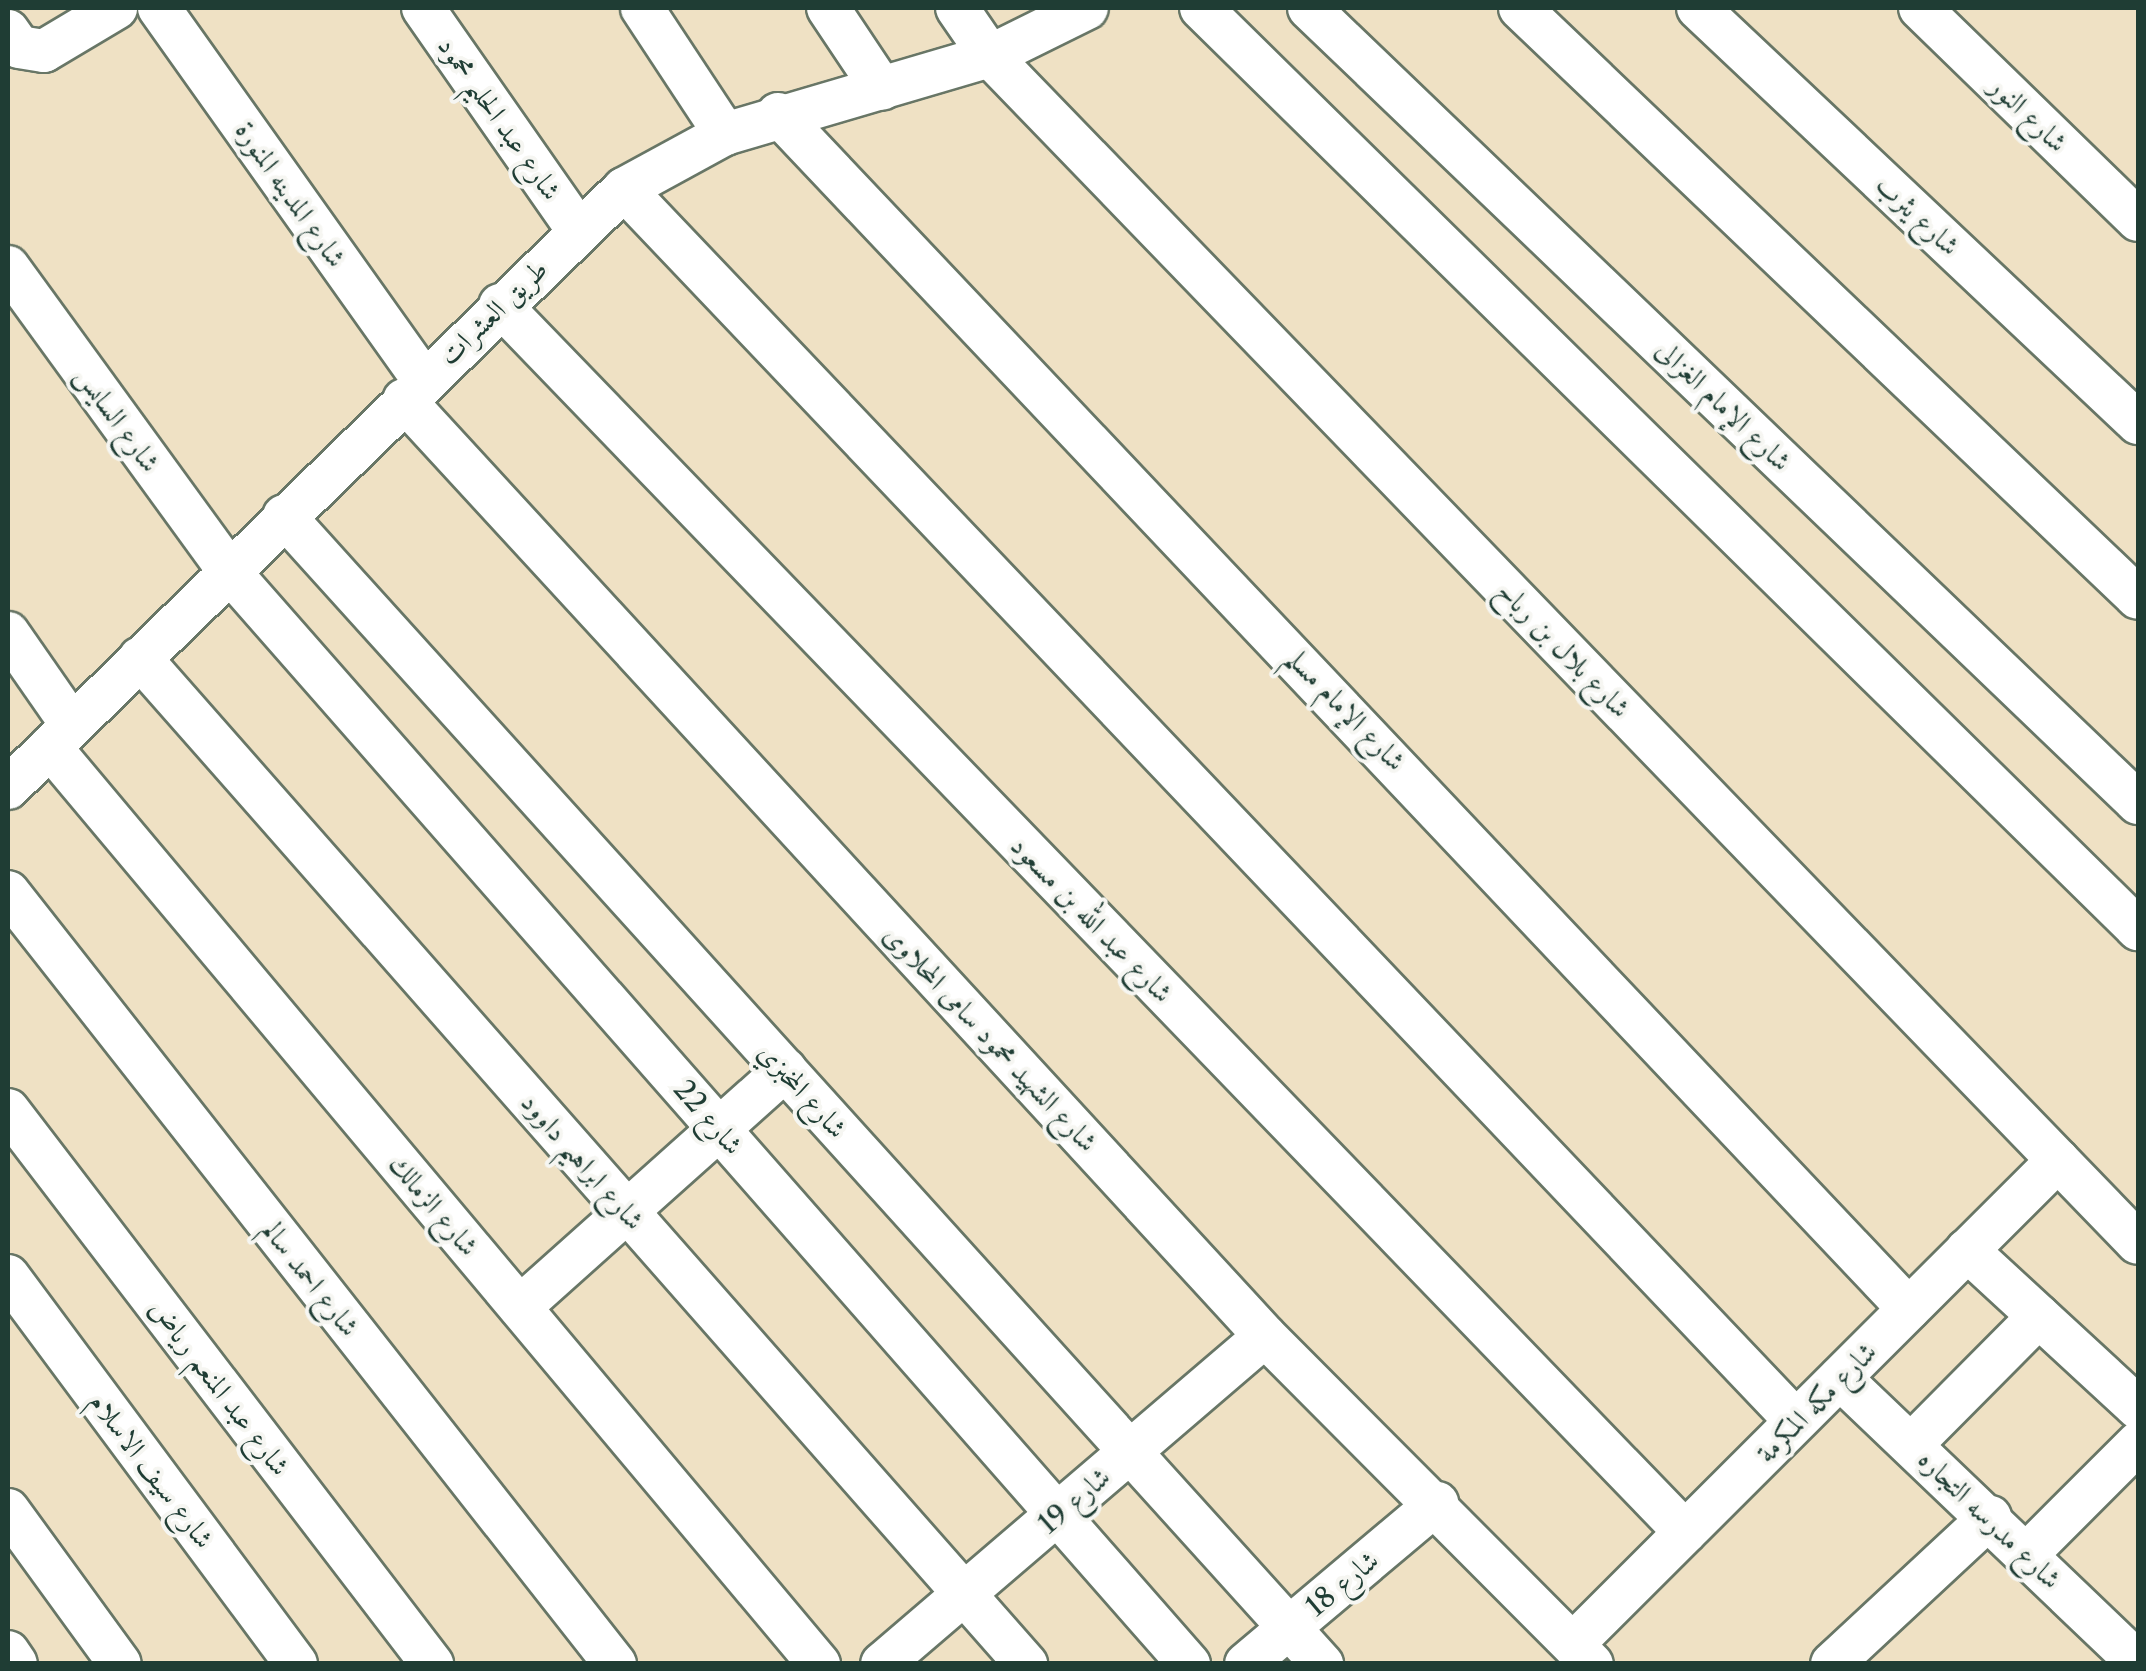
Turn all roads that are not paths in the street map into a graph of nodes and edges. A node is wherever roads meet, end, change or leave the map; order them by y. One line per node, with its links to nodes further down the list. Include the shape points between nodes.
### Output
1 (116, 8): 13 (street, via 44,51 19,46)
2 (159, 8): 23 (street, شارع المدينه المنورة)
3 (423, 8): 20 (street, شارع عبد الحليم محمود)
4 (642, 8): 17 (street)
5 (828, 8): 15 (street)
6 (958, 8): 14 (street, شارع بلال بن رباح)
7 (1087, 8): 14 (street, طريق العشرات)
8 (1201, 8): 34 (street)
9 (1310, 8): 32 (street, شارع الإمام الغزالى)
10 (1520, 8): 27 (street)
11 (1698, 8): 24 (street, شارع يثرب)
12 (1920, 8): 19 (street, شارع النور)
13 (8, 30)
14 (990, 56): 15 (street, طريق العشرات); 38 (street, شارع بلال بن رباح)
15 (882, 89): 16 (street, طريق العشرات)
16 (778, 114): 17 (street, طريق العشرات); 44 (street, شارع الإمام مسلم)
17 (725, 134): 18 (street, طريق العشرات)
18 (624, 189): 20 (street, طريق العشرات); 49 (street)
19 (2138, 220)
20 (578, 229): 22 (street, طريق العشرات)
21 (8, 268): 26 (street, شارع السايس)
22 (500, 305): 23 (street, طريق العشرات); 57 (street, شارع عبد الله بن مسعود)
23 (413, 390): 25 (street, طريق العشرات); 46 (street, شارع الشهيد محمود سامى المحلاوى)
24 (2138, 422)
25 (284, 516): 26 (street, طريق العشرات); 35 (street, شارع المخبزي)
26 (229, 571): 29 (street, طريق العشرات); 37 (street, شارع 22)
27 (2138, 598)
28 (8, 633): 30 (street, شارع الزمالك)
29 (140, 658): 30 (street, طريق العشرات); 39 (street, شارع ابراهيم داوود)
30 (61, 736): 31 (street, طريق العشرات); 43 (street, شارع الزمالك)
31 (8, 788)
32 (2138, 803)
33 (8, 892): 68 (street, شارع احمد سالم)
34 (2138, 929)
35 (785, 1070): 37 (street); 52 (street, شارع المخبزي)
36 (8, 1110): 67 (street, شارع عبد المنعم رياض)
37 (720, 1129): 39 (street); 55 (street, شارع 22)
38 (2058, 1160): 40 (street, شارع بلال بن رباح); 41 (street, شارع مكه المكرمة)
39 (628, 1212): 43 (street); 59 (street, شارع ابراهيم داوود)
40 (2138, 1243)
41 (1968, 1250): 44 (street, شارع مكه المكرمة); 45 (street)
42 (8, 1276): 66 (street, شارع سيف الاسلام)
43 (520, 1307): 69 (street, شارع الزمالك)
44 (1908, 1309): 47 (street, شارع مكه المكرمة)
45 (2039, 1316): 48 (street); 50 (street)
46 (1265, 1336): 52 (street, شارع 19); 53 (street, شارع الشهيد محمود سامى المحلاوى)
47 (1840, 1378): 49 (street, شارع مكه المكرمة); 50 (street, شارع مدرسه التجاره)
48 (2138, 1408)
49 (1796, 1421): 57 (street, شارع مكه المكرمة)
50 (1912, 1444): 56 (street, شارع مدرسه التجاره)
51 (2138, 1444): 58 (street)
52 (1130, 1452): 55 (street, شارع 19); 60 (street, شارع المخبزي)
53 (1437, 1503): 60 (street, شارع 18); 62 (street, شارع الشهيد محمود سامى المحلاوى)
54 (8, 1510): 65 (street)
55 (1058, 1514): 59 (street, شارع 19); 72 (street, شارع 22)
56 (1990, 1517): 58 (street, شارع مدرسه التجاره); 75 (street)
57 (1685, 1532): 62 (street, شارع مكه المكرمة)
58 (2027, 1554): 63 (street, شارع مدرسه التجاره)
59 (964, 1594): 70 (street, شارع 19); 71 (street, شارع ابراهيم داوود)
60 (1289, 1628): 73 (street, شارع 18); 74 (street, شارع المخبزي)
61 (8, 1652): 64 (street)
62 (1583, 1654)
63 (2138, 1662)
64 (16, 1664)
65 (120, 1664)
66 (296, 1664)
67 (432, 1664)
68 (615, 1664)
69 (818, 1664)
70 (882, 1664)
71 (1026, 1664)
72 (1189, 1664)
73 (1246, 1664)
74 (1322, 1664)
75 (1832, 1664)

